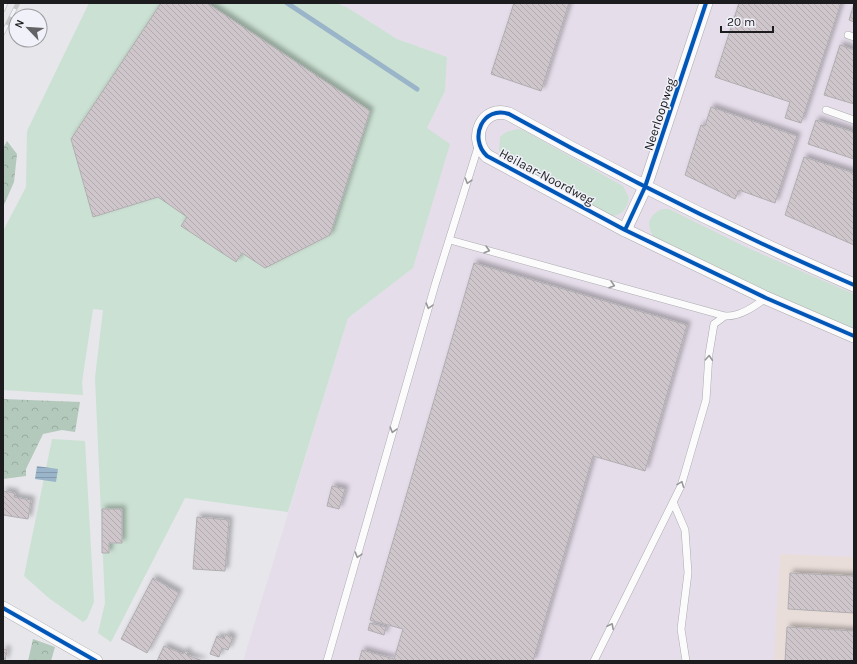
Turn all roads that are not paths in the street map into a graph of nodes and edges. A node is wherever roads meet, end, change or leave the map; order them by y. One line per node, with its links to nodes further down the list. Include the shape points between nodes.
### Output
1 (706, 3): 5 (street, Neerloopweg)
2 (826, 110): 3 (lane)
3 (854, 120)
4 (479, 144): 5 (street, via 478,133 485,120 494,113 505,113); 6 (street, Heilaar-Noordweg, via 487,156); 7 (lane, one-way to 7)
5 (645, 187): 6 (street, Neerloopweg); 8 (street)
6 (625, 230): 9 (street, Heilaar-Noordweg)
7 (450, 240): 10 (lane, one-way to 10); 15 (lane, one-way to 15)
8 (854, 285)
9 (766, 298): 10 (lane, via 754,307 732,316); 11 (street, Heilaar-Noordweg)
10 (725, 316): 12 (lane, one-way to 10, via 685,473 706,400 714,324)
11 (854, 336)
12 (673, 502): 16 (lane, one-way to 12); 17 (lane, via 685,530 688,573 681,629)
13 (3, 608): 14 (street)
14 (96, 661)
15 (327, 661)
16 (594, 661)
17 (686, 661)

